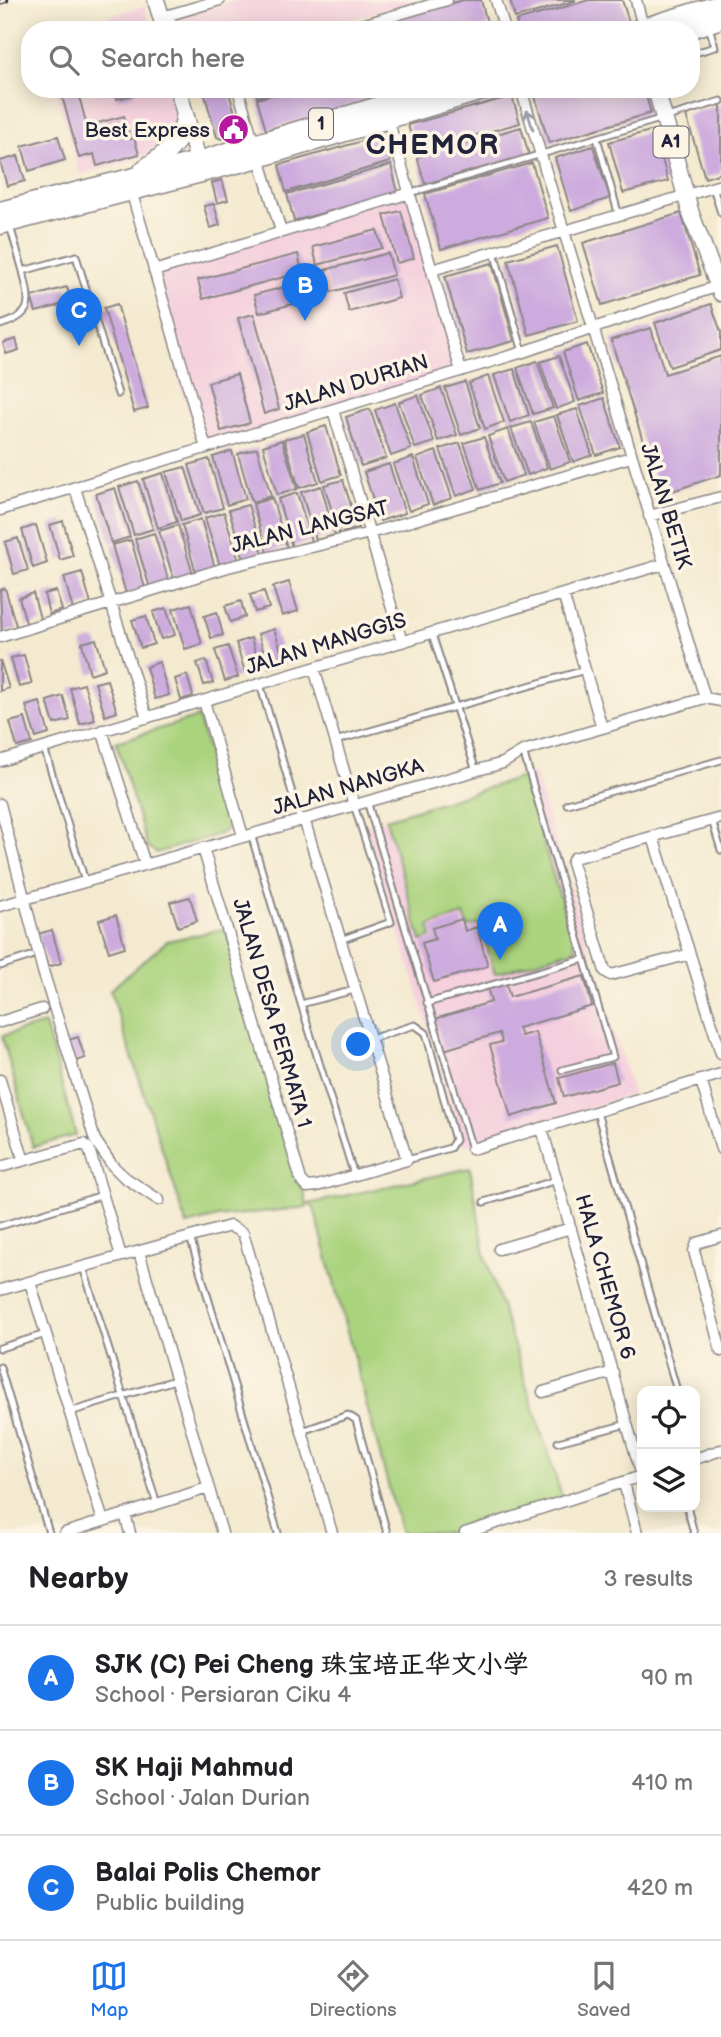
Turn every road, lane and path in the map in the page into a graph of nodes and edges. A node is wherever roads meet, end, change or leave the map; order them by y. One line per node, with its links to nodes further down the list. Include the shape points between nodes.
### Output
1 (156, 0): 7 (main road)
2 (220, 0): 8 (street, via 169,15)
3 (447, 0): 9 (street)
4 (496, 0): 10 (street)
5 (636, 0): 11 (street)
6 (721, 4): 12 (highway)
7 (162, 21)
8 (171, 21)
9 (381, 21)
10 (502, 21)
11 (640, 21)
12 (667, 21)
13 (715, 21): 14 (lane, via 715,47)
14 (700, 51)
15 (180, 98): 25 (main road)
16 (189, 98): 30 (main road)
17 (241, 98): 28 (street)
18 (404, 98): 24 (highway, 1)
19 (426, 98): 24 (highway, 1)
20 (524, 98): 29 (street, JALAN BETIK, one-way to 20)
21 (659, 98): 26 (main road, A1)
22 (664, 98): 26 (main road, A1)
23 (721, 101): 26 (lane)
24 (384, 104): 28 (highway, 1); 33 (street)
25 (185, 118): 30 (main road); 31 (highway, via 184,131 167,153)
26 (667, 118): 27 (lane); 34 (main road, A1)
27 (597, 138): 29 (lane); 36 (lane)
28 (257, 151): 30 (highway, 1); 38 (street)
29 (540, 154): 33 (lane); 39 (street, JALAN BETIK)
30 (205, 166): 31 (highway, 1)
31 (131, 182): 37 (highway, 1); 43 (street)
32 (717, 186): 34 (street); 35 (lane)
33 (410, 193): 38 (street); 41 (street)
34 (690, 194): 36 (street); 44 (main road, A1)
35 (721, 213)
36 (619, 216): 39 (street)
37 (3, 220): 42 (lane)
38 (281, 231): 43 (street)
39 (563, 232): 40 (street); 46 (street, JALAN BETIK)
40 (494, 252): 41 (street); 47 (lane)
41 (432, 270): 48 (street)
42 (23, 271): 45 (lane, via 26,312); 49 (lane, via 76,256)
43 (154, 271): 51 (street)
44 (720, 284): 46 (street, JALAN DURIAN)
45 (0, 325)
46 (592, 327): 47 (street, JALAN DURIAN); 52 (street, JALAN BETIK)
47 (523, 352): 48 (street, JALAN DURIAN)
48 (461, 371): 50 (street, JALAN DURIAN)
49 (118, 394)
50 (333, 410): 51 (street, JALAN DURIAN); 57 (street)
51 (206, 448): 53 (street, JALAN DURIAN)
52 (631, 457): 56 (street, JALAN BETIK); 57 (street, JALAN LANGSAT)
53 (75, 488): 55 (street, JALAN DURIAN); 60 (street)
54 (721, 497): 56 (street)
55 (0, 510)
56 (649, 516): 58 (street, JALAN BETIK)
57 (370, 533): 60 (street, JALAN LANGSAT); 63 (street)
58 (664, 564): 59 (street, JALAN MANGGIS); 67 (street, JALAN BETIK)
59 (563, 594): 61 (street, JALAN MANGGIS); 65 (street)
60 (111, 603): 62 (street, JALAN LANGSAT); 71 (street)
61 (432, 633): 63 (street, JALAN MANGGIS); 70 (lane)
62 (0, 637)
63 (402, 642): 64 (street, JALAN MANGGIS)
64 (314, 668): 66 (street, JALAN MANGGIS); 74 (street)
65 (585, 670): 70 (lane); 72 (street)
66 (260, 684): 68 (street, JALAN MANGGIS); 85 (lane)
67 (705, 698): 69 (street); 72 (street, JALAN NANGKA)
68 (204, 701): 71 (street, JALAN MANGGIS); 86 (street)
69 (721, 701)
70 (456, 707): 74 (lane); 79 (lane)
71 (147, 718): 73 (street, JALAN MANGGIS)
72 (602, 728): 76 (street, JALAN NANGKA)
73 (103, 730): 75 (street, JALAN MANGGIS); 90 (street)
74 (335, 741): 82 (street)
75 (44, 748): 78 (street, JALAN MANGGIS); 91 (lane)
76 (523, 751): 79 (street, JALAN NANGKA); 97 (lane)
77 (721, 760): 81 (lane)
78 (0, 761)
79 (476, 771): 80 (street, JALAN NANGKA)
80 (367, 802): 82 (street, JALAN NANGKA); 100 (lane)
81 (567, 804)
82 (354, 805): 85 (street, JALAN NANGKA); 94 (lane, via 391,922)
83 (1, 808): 92 (street)
84 (716, 819): 87 (street); 89 (lane)
85 (302, 820): 86 (street, JALAN NANGKA); 94 (street)
86 (247, 835): 88 (street, JALAN NANGKA); 101 (lane)
87 (653, 837): 95 (street); 95 (street, via 574,858 572,863 605,971 611,975)
88 (203, 848): 90 (street, JALAN NANGKA); 117 (street, JALAN DESA PERMATA 1, via 301,1180 307,1187)
89 (721, 850)
90 (145, 864): 91 (street, JALAN NANGKA)
91 (85, 881): 92 (street, JALAN NANGKA)
92 (25, 898): 93 (street, JALAN NANGKA); 120 (street, via 96,1140 124,1177)
93 (0, 906)
94 (340, 940): 99 (street)
95 (690, 954): 105 (street)
96 (30, 956): 98 (lane)
97 (584, 958): 100 (lane); 106 (lane, via 613,1057)
98 (0, 965)
99 (354, 990): 101 (lane); 104 (street)
100 (427, 1003): 112 (lane)
101 (301, 1004): 117 (lane)
102 (42, 1009): 103 (street)
103 (0, 1022)
104 (370, 1039): 115 (street); 115 (lane, via 415,1025 426,1033 455,1140 450,1148)
105 (721, 1053)
106 (562, 1070)
107 (721, 1074): 109 (street)
108 (0, 1080): 114 (street)
109 (701, 1080): 110 (street); 113 (street)
110 (597, 1112): 111 (street); 138 (lane)
111 (542, 1129): 112 (street); 118 (street, HALA CHEMOR 6)
112 (472, 1149)
113 (721, 1149)
114 (23, 1158): 116 (street); 119 (street, via 84,1144)
115 (407, 1160): 117 (street)
116 (0, 1167)
117 (354, 1175)
118 (557, 1180): 121 (lane); 123 (street, HALA CHEMOR 6)
119 (103, 1195): 122 (lane); 128 (street)
120 (159, 1200)
121 (484, 1202)
122 (0, 1226)
123 (571, 1228): 126 (street); 136 (street, HALA CHEMOR 6)
124 (721, 1236): 134 (street, via 697,1243 694,1251)
125 (190, 1237): 127 (street); 143 (street, via 230,1226 243,1233); 159 (lane)
126 (499, 1249)
127 (139, 1252): 128 (street); 137 (street)
128 (121, 1256): 129 (street)
129 (83, 1267): 130 (street); 140 (lane)
130 (30, 1282): 131 (street); 132 (street)
131 (0, 1290)
132 (46, 1334): 133 (lane); 141 (street)
133 (0, 1348)
134 (721, 1351)
135 (0, 1367): 155 (lane)
136 (612, 1372): 139 (street); 142 (street, HALA CHEMOR 6)
137 (175, 1380): 140 (lane); 150 (street)
138 (676, 1386)
139 (543, 1392)
140 (123, 1396): 141 (lane); 151 (lane)
141 (70, 1412): 154 (street)
142 (627, 1424): 144 (lane); 147 (street, HALA CHEMOR 6)
143 (302, 1432): 160 (street); 161 (lane, via 348,1415 356,1420)
144 (558, 1442)
145 (721, 1450): 146 (street)
146 (700, 1456)
147 (637, 1459)
148 (637, 1478): 149 (street)
149 (624, 1483): 162 (street); 163 (street)
150 (208, 1488): 151 (street); 158 (street)
151 (157, 1504): 153 (street)
152 (688, 1512): 164 (lane)
153 (125, 1514): 154 (street); 157 (street)
154 (103, 1521): 156 (street)
155 (49, 1533)
156 (65, 1533)
157 (130, 1533)
158 (222, 1533)
159 (278, 1533)
160 (332, 1533)
161 (387, 1533)
162 (465, 1533)
163 (637, 1533)
164 (694, 1533)

